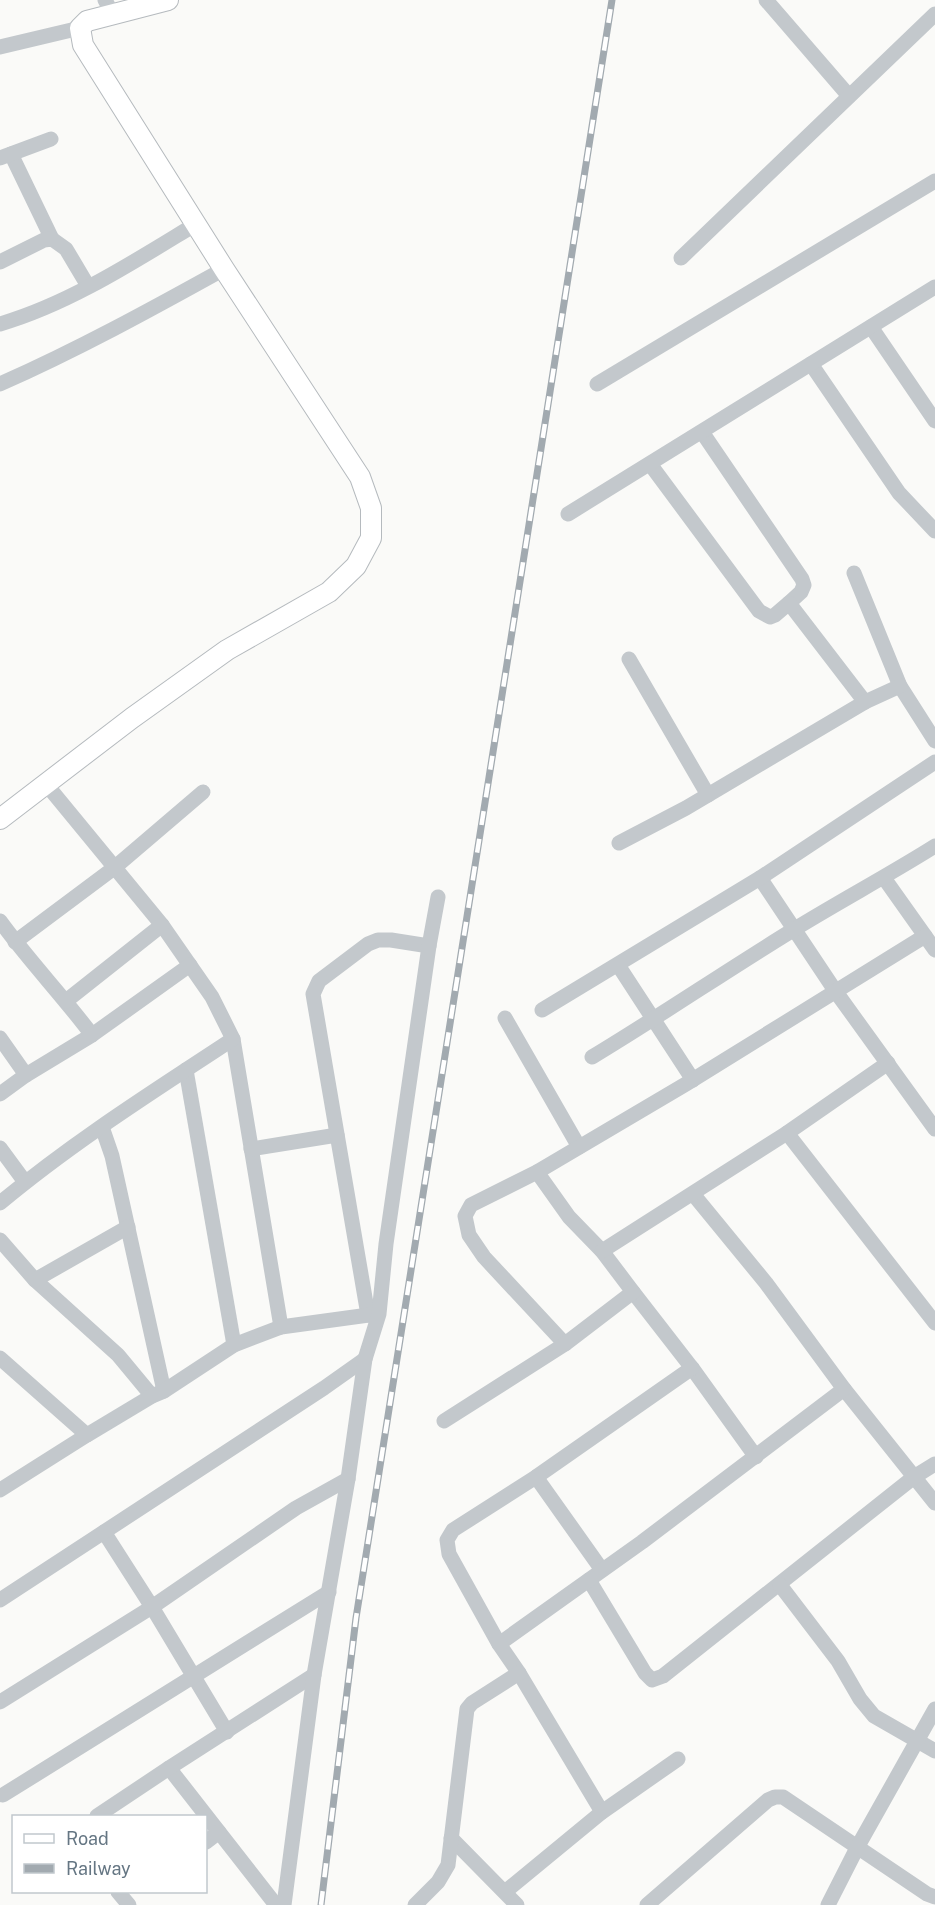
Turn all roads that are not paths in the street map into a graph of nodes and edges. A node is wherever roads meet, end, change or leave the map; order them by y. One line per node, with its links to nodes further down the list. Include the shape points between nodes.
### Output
1 (168, 0): 3 (main road)
2 (766, 0): 7 (street)
3 (109, 7): 5 (main road)
4 (935, 14): 7 (street)
5 (80, 28): 6 (street); 11 (main road, via 83,45)
6 (0, 47)
7 (849, 96): 13 (street)
8 (51, 139): 9 (street)
9 (5, 156): 12 (street)
10 (935, 181): 22 (street)
11 (196, 224): 15 (main road); 16 (street)
12 (52, 239): 14 (street); 16 (street, via 66,249)
13 (681, 258)
14 (0, 262)
15 (224, 269): 21 (street, via 58,358); 35 (main road, via 360,477 372,508 371,538 356,566 329,592 226,650)
16 (88, 286): 18 (street)
17 (934, 290): 19 (street)
18 (0, 324)
19 (870, 327): 20 (street); 23 (street)
20 (811, 364): 24 (street); 27 (street, via 899,493)
21 (0, 384)
22 (597, 384)
23 (935, 421)
24 (702, 432): 25 (street); 29 (street, via 802,579 801,592)
25 (650, 465): 26 (street); 29 (street, via 759,610 770,617)
26 (568, 514)
27 (935, 531)
28 (854, 573): 31 (street)
29 (789, 603): 32 (street)
30 (629, 659): 37 (street)
31 (900, 686): 32 (street); 33 (street)
32 (866, 702): 37 (street)
33 (935, 741)
34 (935, 762): 42 (street)
35 (46, 784): 38 (main road); 41 (street)
36 (203, 792): 41 (street)
37 (708, 795): 39 (street)
38 (0, 819)
39 (619, 843)
40 (935, 846): 43 (street)
41 (114, 868): 46 (street); 49 (street)
42 (760, 878): 47 (street); 53 (street)
43 (884, 878): 47 (street); 48 (street)
44 (438, 897): 50 (street)
45 (0, 921): 49 (street)
46 (162, 925): 52 (street); 55 (street)
47 (794, 930): 54 (street); 58 (street)
48 (925, 936): 51 (street); 54 (street)
49 (15, 942): 55 (street)
50 (429, 945): 71 (street, via 378,940 319,981 313,994); 84 (street)
51 (935, 950)
52 (190, 965): 59 (street); 61 (street)
53 (618, 965): 56 (street); 58 (street)
54 (836, 992): 63 (street); 66 (street)
55 (66, 1001): 59 (street)
56 (542, 1010)
57 (505, 1018): 72 (street)
58 (654, 1020): 62 (street); 66 (street)
59 (92, 1035): 65 (street)
60 (0, 1038): 65 (street)
61 (233, 1039): 64 (street); 74 (street)
62 (592, 1057)
63 (888, 1064): 68 (street); 70 (street)
64 (186, 1070): 69 (street); 88 (street)
65 (26, 1075): 67 (street)
66 (693, 1080): 72 (street)
67 (0, 1094)
68 (932, 1119)
69 (102, 1127): 76 (street); 79 (street)
70 (787, 1133): 77 (street); 85 (street)
71 (337, 1136): 74 (street); 84 (street)
72 (579, 1147): 75 (street)
73 (0, 1148): 76 (street)
74 (251, 1149): 86 (street)
75 (537, 1172): 81 (street, via 569,1217); 87 (street, via 471,1205 465,1216 469,1235 484,1257)
76 (25, 1182): 78 (street)
77 (693, 1194): 81 (street); 92 (street, via 766,1283)
78 (0, 1203)
79 (128, 1227): 82 (street); 93 (street)
80 (0, 1240): 82 (street)
81 (602, 1251): 83 (street)
82 (35, 1280): 93 (street)
83 (633, 1292): 87 (street); 91 (street)
84 (374, 1314): 86 (street); 90 (street)
85 (935, 1323)
86 (281, 1327): 88 (street)
87 (565, 1344): 94 (street)
88 (234, 1345): 93 (street)
89 (0, 1358): 95 (street)
90 (365, 1359): 100 (street); 103 (street)
91 (692, 1368): 96 (street); 98 (street)
92 (844, 1389): 96 (street); 99 (street)
93 (158, 1393): 95 (street)
94 (444, 1421)
95 (87, 1435): 101 (street)
96 (756, 1457): 104 (street)
97 (935, 1464): 99 (street)
98 (536, 1477): 104 (street); 110 (street, via 453,1530 447,1540 449,1554)
99 (914, 1477): 102 (street); 106 (street)
100 (348, 1479): 107 (street); 109 (street, via 297,1508)
101 (1, 1488)
102 (935, 1503)
103 (104, 1532): 108 (street); 109 (street)
104 (602, 1570): 105 (street)
105 (589, 1580): 106 (street, via 652,1680 663,1676); 110 (street)
106 (780, 1585): 117 (street, via 874,1716)
107 (329, 1593): 112 (street); 113 (street)
108 (0, 1600)
109 (152, 1607): 113 (street); 114 (street)
110 (499, 1644): 111 (street)
111 (519, 1673): 122 (street); 127 (street, via 467,1709)
112 (314, 1675): 116 (street); 132 (street)
113 (194, 1677): 116 (street); 121 (street)
114 (0, 1702)
115 (935, 1709): 117 (street)
116 (226, 1732): 120 (street)
117 (918, 1742): 118 (street); 129 (street)
118 (935, 1751)
119 (678, 1759): 122 (street)
120 (169, 1768): 123 (street); 124 (street)
121 (3, 1795)
122 (602, 1812): 130 (street)
123 (98, 1815)
124 (206, 1815)
125 (207, 1817): 126 (street)
126 (219, 1832): 128 (street); 132 (street)
127 (451, 1838): 130 (street); 133 (street, via 448,1864 438,1882)
128 (207, 1841)
129 (858, 1846): 131 (street); 135 (street, via 783,1797 775,1797); 136 (street)
130 (506, 1891): 134 (street)
131 (935, 1897)
132 (275, 1904)
133 (416, 1905)
134 (517, 1905)
135 (647, 1905)
136 (828, 1905)

